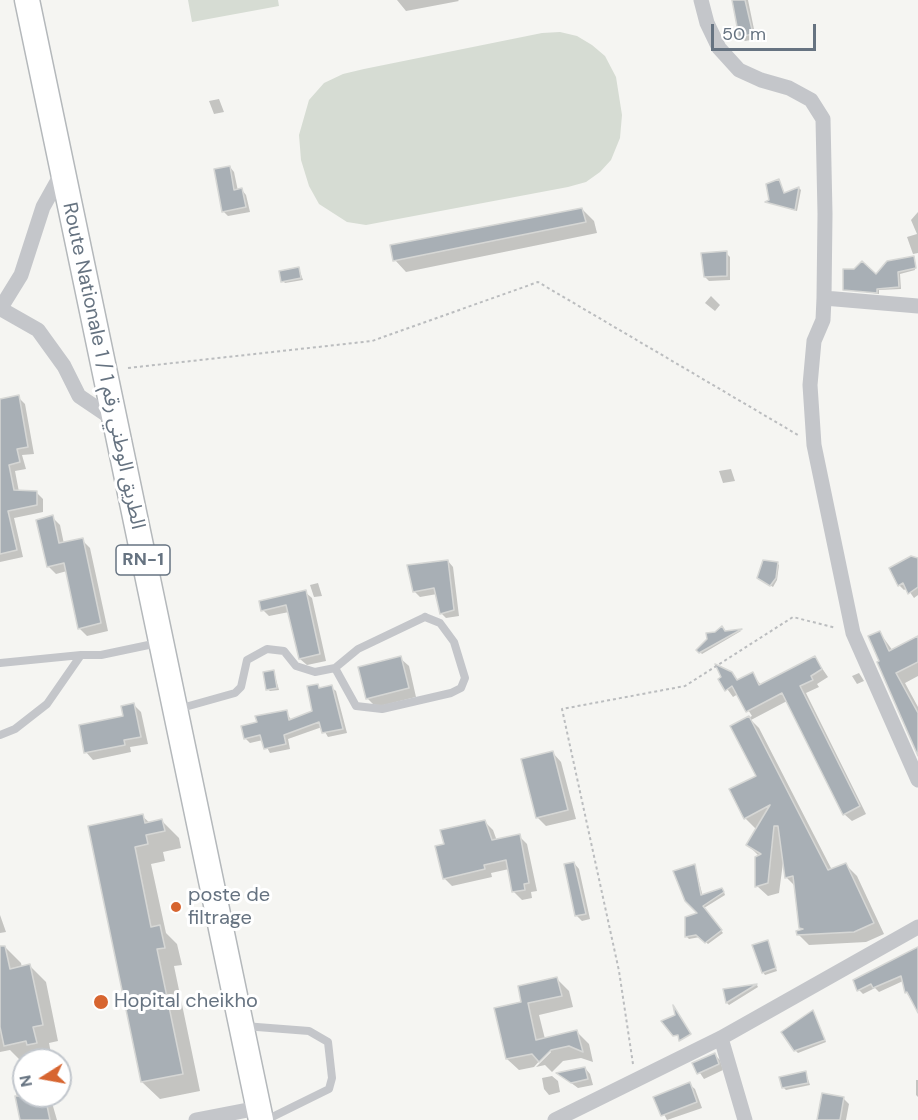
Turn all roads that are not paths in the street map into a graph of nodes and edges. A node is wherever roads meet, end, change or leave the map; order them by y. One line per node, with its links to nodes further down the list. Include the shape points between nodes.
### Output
1 (27, 0): 3 (main road, Route Nationale 1 / الطريق الوطني رقم 1 / RN-1)
2 (701, 0): 4 (street, via 719,48 739,70 811,100 822,119)
3 (62, 172): 6 (street, via 44,207 21,275); 7 (main road, Route Nationale 1 / الطريق الوطني رقم 1 / RN-1)
4 (824, 298): 5 (street); 14 (street, via 823,320 814,341 810,385 814,445 854,633)
5 (918, 306)
6 (1, 309): 7 (street, via 38,330 80,396)
7 (113, 419): 8 (main road, Route Nationale 1 / الطريق الوطني رقم 1 / RN-1)
8 (160, 642): 9 (lane, via 101,655); 12 (main road, Route Nationale 1 / الطريق الوطني رقم 1 / RN-1)
9 (81, 655): 10 (lane); 13 (lane, via 47,704 15,729)
10 (0, 663)
11 (335, 668): 11 (lane, via 356,706 368,709 451,693 461,688 465,678 454,642 440,623 426,617 358,649); 12 (lane, via 315,672 296,666 284,651 267,649 247,660 241,687 235,693)
12 (174, 710): 16 (main road, Route Nationale 1 / الطريق الوطني رقم 1 / RN-1)
13 (0, 735)
14 (918, 780)
15 (918, 927): 17 (street)
16 (241, 1026): 18 (main road, Route Nationale 1 / الطريق الوطني رقم 1 / RN-1); 18 (lane, via 309,1031 328,1042 332,1078 329,1089)
17 (721, 1038): 20 (street); 21 (street)
18 (262, 1116): 19 (street)
19 (196, 1120)
20 (555, 1120)
21 (745, 1120)

